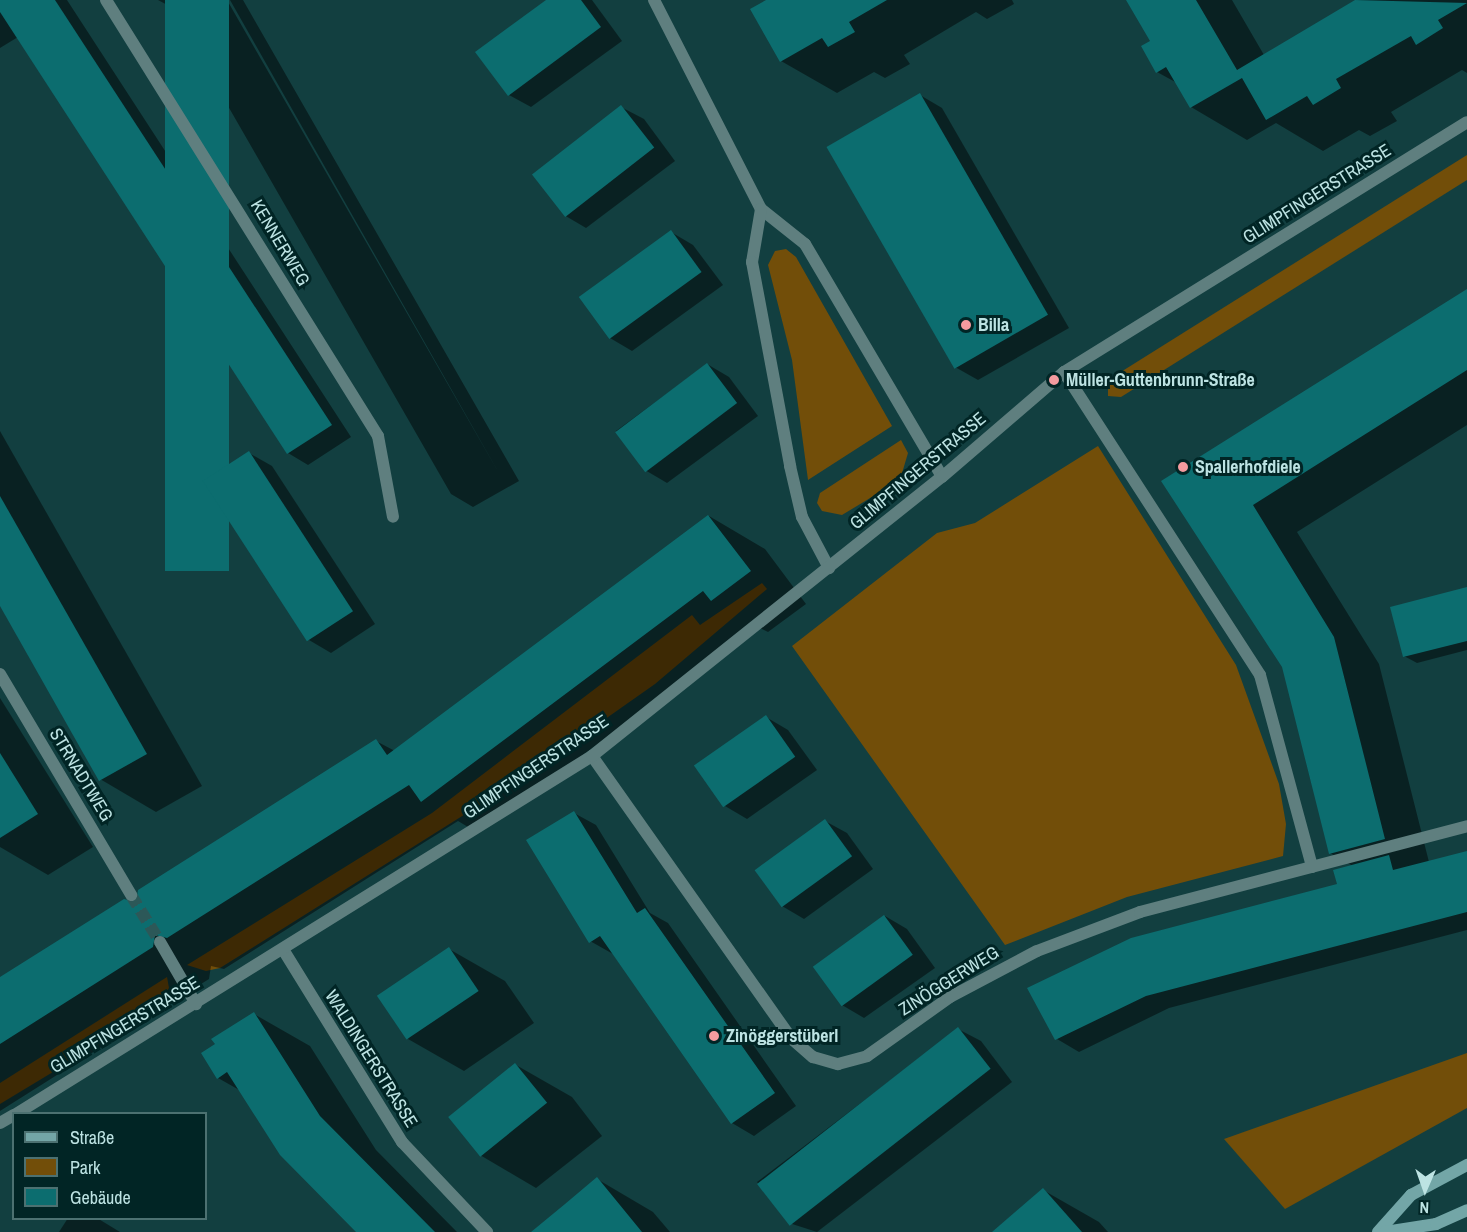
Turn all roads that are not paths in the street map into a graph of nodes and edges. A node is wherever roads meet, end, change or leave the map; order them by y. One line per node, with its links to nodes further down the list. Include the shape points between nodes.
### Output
1 (106, 0): 7 (street, KENNERWEG, via 378,436)
2 (654, 0): 4 (street)
3 (1467, 122): 5 (street, GLIMPFINGERSTRASSE)
4 (761, 209): 6 (street, via 806,244); 8 (street, via 752,262 790,465 802,517)
5 (1064, 372): 6 (street, GLIMPFINGERSTRASSE); 12 (street, via 1260,675)
6 (942, 477): 8 (street, GLIMPFINGERSTRASSE)
7 (393, 517)
8 (829, 568): 10 (street, GLIMPFINGERSTRASSE)
9 (0, 674): 13 (street, STRNADTWEG)
10 (592, 756): 12 (street, ZINÖGGERWEG, via 792,1039 813,1057 838,1064 867,1056 950,997 1037,951 1140,912); 15 (street, GLIMPFINGERSTRASSE)
11 (1467, 826): 12 (street, ZINÖGGERWEG)
12 (1312, 867)
13 (131, 895)
14 (160, 942): 16 (street)
15 (284, 951): 16 (street, GLIMPFINGERSTRASSE); 20 (street, WALDINGERSTRASSE, via 402,1142)
16 (196, 1004): 17 (street, GLIMPFINGERSTRASSE)
17 (18, 1112)
18 (1467, 1165): 21 (main road, via 1411,1195)
19 (1467, 1210): 22 (main road, via 1436,1224)
20 (487, 1232)
21 (1378, 1232)
22 (1385, 1232)

